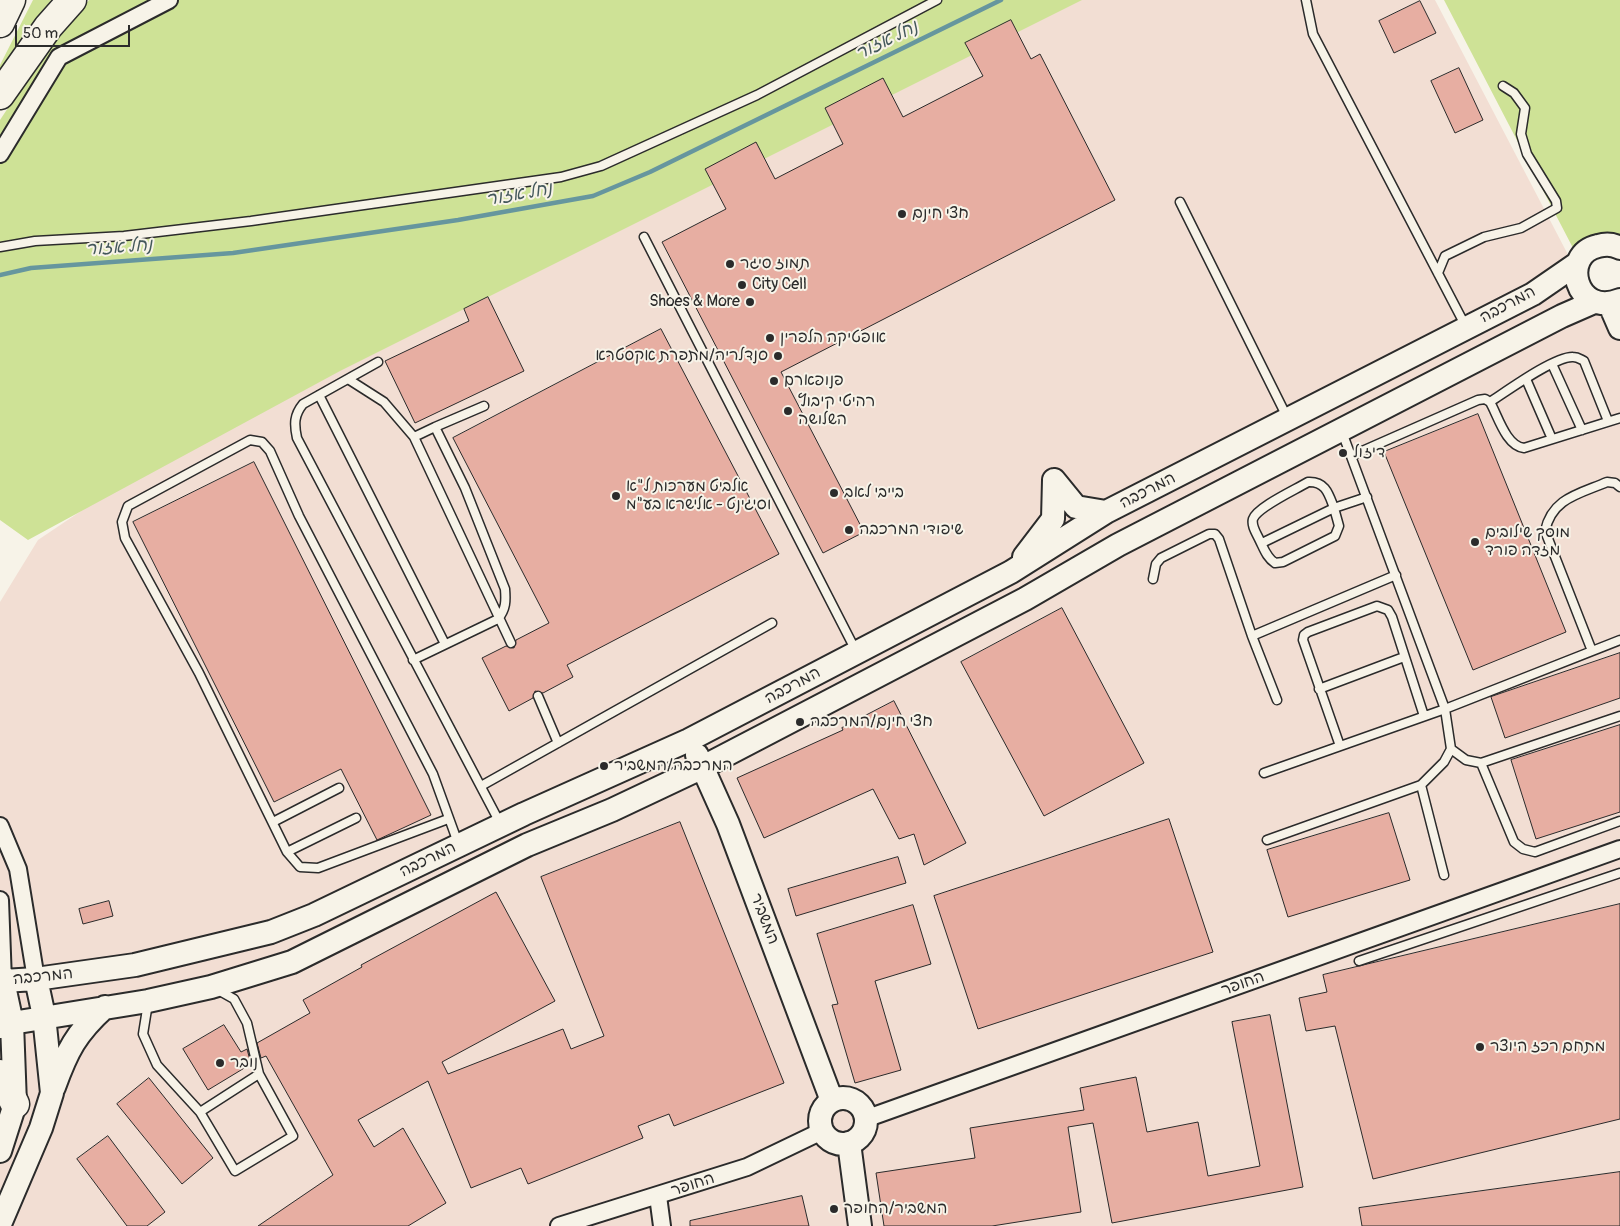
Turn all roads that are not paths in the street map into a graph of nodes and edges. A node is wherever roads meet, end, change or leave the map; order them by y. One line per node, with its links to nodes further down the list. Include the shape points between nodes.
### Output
1 (11, 0): 6 (highway)
2 (72, 0): 8 (highway, via 48,27)
3 (169, 0): 9 (street, via 59,57)
4 (937, 0): 13 (lane, via 757,95 600,166 560,177 252,221 124,236 35,241)
5 (1306, 0): 15 (lane, via 1313,34)
6 (0, 23)
7 (1503, 86): 15 (lane, via 1514,93 1525,108 1522,134 1527,154 1556,201 1557,208 1520,228 1484,237 1445,256)
8 (0, 95)
9 (0, 154)
10 (1180, 202): 26 (lane)
11 (644, 237): 50 (lane)
12 (1619, 247): 14 (street, המרכבה, via 1606,244 1594,247 1584,253)
13 (0, 248)
14 (1578, 263): 16 (street, via 1578,286 1584,295); 17 (street, המרכבה, via 1533,294)
15 (1438, 274): 17 (lane)
16 (1608, 302): 18 (street); 30 (street, המרכבה, via 1562,316)
17 (1466, 327): 26 (street, המרכבה)
18 (1620, 328)
19 (378, 362): 21 (lane)
20 (1552, 364): 22 (lane); 28 (lane, via 1571,356 1584,361); 31 (lane)
21 (348, 379): 23 (lane); 32 (lane, via 384,402)
22 (1526, 379): 24 (lane); 33 (lane)
23 (319, 395): 48 (lane); 52 (lane, via 303,404 296,413 294,427 297,438)
24 (1490, 402): 33 (lane, via 1511,442 1517,447 1524,448); 34 (lane, via 1478,400)
25 (484, 406): 29 (lane)
26 (1288, 418): 38 (street, המרכבה)
27 (1620, 418): 28 (lane)
28 (1608, 421): 31 (lane)
29 (435, 428): 32 (lane); 43 (lane, via 465,488 506,589 504,612)
30 (1341, 430): 34 (lane); 64 (street, המרכבה)
31 (1582, 430): 33 (lane)
32 (414, 437): 43 (lane)
33 (1552, 439)
34 (1352, 456): 36 (lane)
35 (1620, 487): 49 (lane, via 1607,482 1558,504 1548,517 1545,531)
36 (1367, 498): 37 (lane); 41 (lane)
37 (1334, 508): 39 (lane); 39 (lane, via 1339,526 1335,536 1283,562 1270,560); 39 (lane, via 1326,488 1316,481 1308,482 1256,514 1253,525)
38 (1106, 512): 40 (street, המרכבה); 40 (street, via 1076,507 1054,480 1053,519)
39 (1262, 543)
40 (1011, 572): 50 (street, המרכבה)
41 (1396, 575): 45 (lane); 56 (lane)
42 (1152, 579): 45 (lane, via 1161,558 1215,534)
43 (498, 619): 47 (lane); 48 (lane)
44 (772, 623): 60 (lane)
45 (1252, 636): 55 (lane)
46 (1620, 640): 49 (lane)
47 (511, 643)
48 (445, 644): 52 (lane)
49 (1592, 651): 56 (lane)
50 (857, 652): 59 (street, המרכבה)
51 (1404, 657): 53 (lane); 53 (lane, via 1388,610 1377,606 1369,609 1304,635 1303,645); 57 (lane)
52 (413, 660): 67 (lane)
53 (1319, 689): 61 (lane)
54 (538, 696): 60 (lane)
55 (1277, 700)
56 (1445, 709): 57 (lane); 62 (lane)
57 (1424, 716): 61 (lane)
58 (1620, 716): 63 (lane)
59 (689, 740): 64 (street, המשביר); 73 (street, המרכבה)
60 (558, 743): 67 (lane)
61 (1340, 746): 65 (lane)
62 (1451, 749): 63 (lane, via 1466,760); 66 (lane, via 1444,762)
63 (1481, 763): 71 (lane, via 1514,842 1523,849 1535,852)
64 (703, 767): 85 (street, המרכבה, via 527,845 292,962); 93 (street, המשביר, via 728,824)
65 (1264, 773)
66 (1421, 785): 75 (lane); 80 (lane)
67 (480, 786): 73 (lane)
68 (339, 788): 72 (lane)
69 (356, 818): 78 (lane)
70 (448, 819): 72 (lane, via 433,774 298,516 270,451 262,442 250,440 128,506 122,522 125,538 199,673); 76 (lane); 78 (lane, via 318,868 300,867)
71 (1620, 821)
72 (274, 822): 78 (lane)
73 (501, 825): 76 (street, המרכבה)
74 (0, 826): 83 (street, via 18,868)
75 (1267, 840)
76 (459, 845): 83 (street, המרכבה, via 314,915 271,932 135,965)
77 (1620, 849): 96 (street, החופר)
78 (287, 852)
79 (1620, 873): 82 (lane)
80 (1444, 875)
81 (0, 900): 84 (street)
82 (1359, 961)
83 (36, 979): 84 (street, המרכבה); 88 (street)
84 (2, 981): 89 (street, המרכבה)
85 (211, 987): 86 (street, המרכבה); 91 (lane, via 234,999 247,1023)
86 (148, 1001): 87 (street, המרכבה); 95 (lane, via 144,1034 157,1065)
87 (105, 1007): 88 (street, המרכבה); 92 (street, via 85,1025 66,1054)
88 (44, 1016): 89 (street, המרכבה); 92 (street)
89 (6, 1023): 94 (street, המרכבה)
90 (0, 1074): 94 (highway)
91 (259, 1074): 95 (lane); 95 (lane, via 294,1136 235,1171)
92 (52, 1093): 101 (street, via 42,1128)
93 (832, 1100): 96 (street, via 847,1098 854,1101 864,1111); 97 (street, via 822,1110)
94 (15, 1104): 99 (street, המרכבה)
95 (200, 1112)
96 (866, 1119): 98 (street, via 862,1134)
97 (822, 1132): 98 (street, via 833,1142); 100 (street, החופר, via 747,1167)
98 (849, 1143): 104 (street)
99 (0, 1151)
100 (658, 1196): 102 (street, החופר); 103 (street)
101 (0, 1224)
102 (559, 1226)
103 (662, 1226)
104 (860, 1226)

